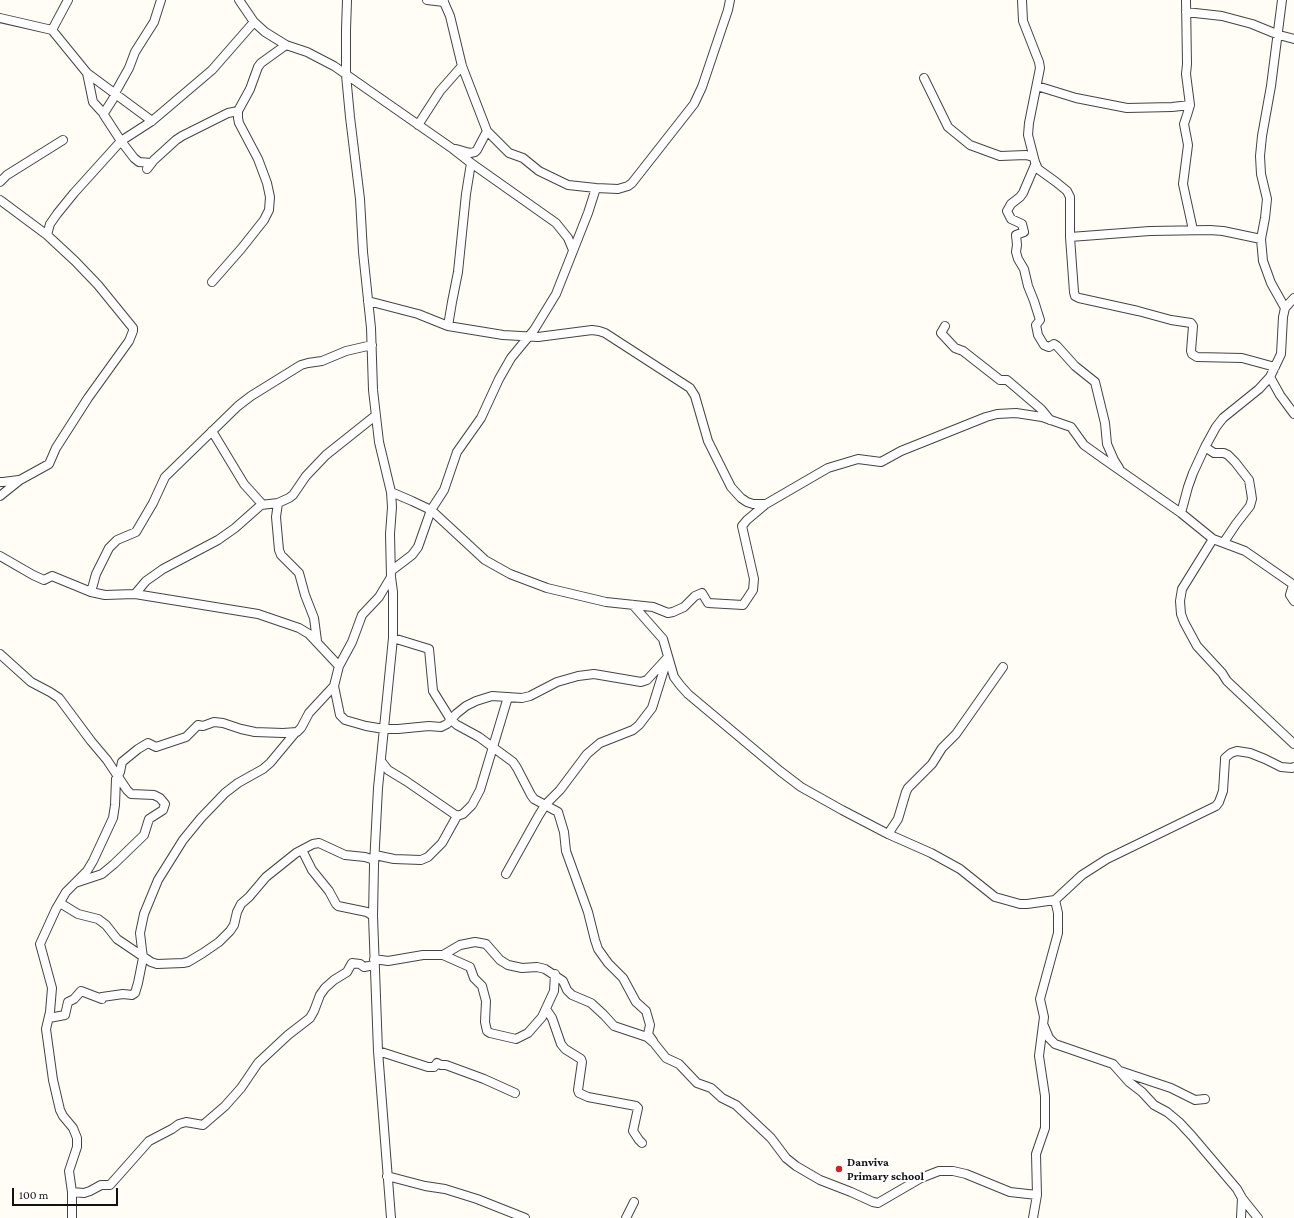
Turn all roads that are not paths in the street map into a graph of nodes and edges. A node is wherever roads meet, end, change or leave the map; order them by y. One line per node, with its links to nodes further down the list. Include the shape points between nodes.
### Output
1 (68, 0): 14 (street)
2 (162, 0): 23 (street, via 154,22 135,52)
3 (239, 0): 13 (street)
4 (347, 0): 20 (street)
5 (427, 0): 10 (street)
6 (730, 0): 36 (street, via 702,87 691,108 632,183 622,188)
7 (1022, 0): 22 (street, via 1024,25 1039,62 1040,71)
8 (1186, 0): 11 (street)
9 (1282, 0): 15 (street)
10 (444, 1): 18 (street)
11 (1186, 12): 15 (street, via 1222,16); 24 (street, via 1186,74)
12 (0, 18): 14 (street)
13 (254, 22): 17 (street); 27 (street, via 212,70)
14 (52, 30): 19 (street)
15 (1279, 35): 16 (street); 41 (street, via 1260,156 1267,200)
16 (1294, 39)
17 (286, 45): 20 (street, via 317,57); 25 (street, via 258,67)
18 (462, 66): 28 (street, via 440,91); 29 (street)
19 (87, 73): 23 (street); 26 (street, via 93,102)
20 (346, 75): 28 (street); 45 (street)
21 (924, 78): 33 (street, via 948,127 970,145 1000,156 1026,155)
22 (1036, 86): 24 (street, via 1076,98 1127,108); 33 (street, via 1028,122)
23 (115, 93): 26 (street); 27 (street)
24 (1190, 105): 38 (street, via 1184,124 1188,145 1183,184)
25 (238, 111): 31 (street, via 228,113 182,136 149,166 136,160); 43 (street, via 239,123 267,183 269,210 241,250)
26 (104, 114): 31 (street)
27 (152, 121): 31 (street)
28 (418, 125): 32 (street)
29 (487, 131): 32 (street, via 475,152); 36 (street, via 509,153 523,158 539,170 568,185)
30 (62, 140): 35 (street)
31 (121, 141): 39 (street, via 57,214 50,224)
32 (453, 149): 34 (street)
33 (1034, 161): 40 (street, via 1040,171 1070,196); 58 (street, via 1023,193 1007,211 1010,219 1022,224 1024,232 1016,235 1016,252 1040,320 1036,325 1038,335 1044,345 1057,346 1081,372 1095,382 1105,423 1107,444)
34 (471, 163): 42 (street, via 556,223 568,238); 47 (street, via 458,272)
35 (0, 182)
36 (596, 188): 42 (street)
37 (0, 200): 39 (street)
38 (1193, 230): 40 (street); 41 (street, via 1223,231)
39 (47, 235): 59 (street, via 98,285 133,331 129,341 84,403 49,464)
40 (1070, 237): 51 (street, via 1075,296 1191,323 1191,351 1196,356 1242,358)
41 (1262, 239): 46 (street, via 1263,261 1271,283)
42 (573, 250): 49 (street, via 556,294)
43 (212, 282)
44 (1294, 298): 46 (street)
45 (368, 301): 47 (street, via 418,314); 50 (street)
46 (1285, 308): 51 (street, via 1281,354)
47 (448, 326): 49 (street)
48 (945, 326): 55 (street, via 941,333 955,348 963,350 1000,380 1007,380)
49 (527, 337): 65 (street, via 599,331 690,388 695,396 708,441 732,490 747,502); 66 (street, via 499,379 481,418 457,452 444,490)
50 (372, 345): 54 (street); 56 (street, via 301,365 251,396)
51 (1275, 367): 52 (street)
52 (1270, 377): 53 (street); 57 (street, via 1223,418)
53 (1294, 414)
54 (375, 416): 61 (street); 63 (street, via 326,455 306,476 294,495)
55 (1051, 420): 58 (street, via 1071,427 1084,445); 65 (street, via 1016,414 993,415 901,451 884,461 855,460 828,468)
56 (212, 431): 64 (street, via 244,484); 73 (street, via 165,477 136,532 111,545 96,574)
57 (1205, 446): 67 (street, via 1188,487); 69 (street, via 1214,452 1228,455 1249,480 1252,492 1250,506)
58 (1122, 472): 67 (street)
59 (20, 480): 60 (street); 62 (street)
60 (0, 482)
61 (391, 492): 66 (street); 71 (street)
62 (0, 496)
63 (278, 503): 64 (street); 78 (street, via 278,550 299,573 314,618)
64 (262, 504): 74 (street, via 235,528 209,546 163,568 146,581)
65 (766, 504): 76 (street, via 742,526 754,579 751,594 743,605 708,603 702,593 670,613 653,607)
66 (431, 510): 71 (street, via 418,547); 76 (street, via 477,554 510,574 547,588 606,602)
67 (1181, 513): 68 (street)
68 (1213, 539): 69 (street); 88 (street, via 1182,589 1180,601 1184,622 1197,646 1222,672 1227,681)
69 (1224, 542): 72 (street, via 1245,552)
70 (0, 556): 73 (street, via 44,580 52,576)
71 (391, 574): 77 (street); 81 (street, via 379,597 362,615)
72 (1294, 585): 75 (street, via 1290,595)
73 (91, 592): 74 (street, via 105,595)
74 (135, 594): 78 (street, via 258,614 298,628)
75 (1294, 600)
76 (633, 605): 80 (street, via 663,639)
77 (393, 638): 85 (street, via 429,649 433,691); 86 (street)
78 (317, 641): 81 (street)
79 (0, 654): 92 (street, via 31,682 59,698)
80 (668, 657): 84 (street, via 642,682 594,674 583,675 557,682 530,696); 93 (street, via 652,708 639,725 633,730 600,743 590,751); 95 (street, via 674,677 688,694 780,771 807,791)
81 (339, 666): 83 (street)
82 (1003, 667): 95 (street, via 956,734 908,788 898,819)
83 (334, 686): 86 (street, via 340,715 344,719); 87 (street)
84 (508, 697): 85 (street, via 492,696 466,706); 89 (street)
85 (451, 720): 86 (street, via 441,727); 89 (street)
86 (384, 729): 90 (street)
87 (295, 733): 92 (street, via 255,732 214,722 198,725 186,737 156,747 148,743 138,749 122,762); 104 (street, via 270,763 225,794 184,840 158,880 144,914 140,933)
88 (1294, 744)
89 (492, 748): 93 (street, via 513,762 530,795); 94 (street, via 476,799 463,814)
90 (381, 761): 94 (street, via 388,770); 97 (street)
91 (1294, 767): 100 (street, via 1281,767 1250,753 1231,753 1225,758 1223,792 1216,806 1107,859 1082,875)
92 (118, 775): 99 (street, via 113,818 93,861); 99 (street, via 131,794 154,795 163,800 164,808 149,819 144,835 106,871)
93 (546, 804): 98 (street); 110 (street, via 558,812 561,820 566,851 598,949 610,966 623,978 636,1002 646,1011 650,1025 648,1034)
94 (457, 816): 97 (street, via 442,843 428,857 421,860)
95 (888, 834): 100 (street, via 960,869 990,893 1002,899 1026,904)
96 (302, 850): 97 (street, via 319,844 345,855); 102 (street, via 312,870 338,906); 104 (street, via 266,877 238,909 230,931 203,953 182,964 157,964)
97 (375, 858): 102 (street)
98 (506, 874)
99 (73, 884): 101 (street)
100 (1055, 900): 109 (street, via 1058,933 1040,1000)
101 (60, 903): 104 (street, via 78,914 98,919 117,939); 108 (street, via 40,944 52,988)
102 (373, 916): 105 (street)
103 (443, 956): 105 (street, via 419,956); 106 (street, via 468,942 482,942 508,965 545,969); 107 (street, via 470,967 474,978 482,986 486,1001 486,1028 490,1033 519,1039 528,1033)
104 (143, 958): 108 (street, via 136,990 132,995 102,996 102,999 80,991 68,1002 65,1015)
105 (374, 962): 111 (street); 117 (street, via 364,967 352,963 348,972 322,991 310,1018 258,1063 226,1106 203,1125 186,1122 178,1124 149,1141 110,1185 101,1185 84,1193)
106 (554, 974): 107 (street, via 554,991); 110 (street, via 563,980 569,992 591,1003 614,1026 646,1037)
107 (546, 1009): 115 (street, via 561,1044 582,1062 579,1093 636,1106 638,1108 633,1131)
108 (49, 1018): 117 (street, via 46,1033 60,1110 77,1138 69,1171)
109 (1044, 1025): 112 (street, via 1049,1038 1055,1044 1111,1062); 118 (street, via 1039,1056 1045,1096 1045,1128 1035,1160)
110 (654, 1043): 118 (street, via 665,1057 680,1064 697,1083 710,1087 722,1098 736,1105 796,1166 873,1202 878,1203 921,1178 945,1170 966,1174 1010,1192)
111 (378, 1051): 113 (street, via 428,1067 434,1067 437,1063 441,1066 446,1065); 116 (street)
112 (1120, 1071): 114 (street, via 1171,1088 1195,1100); 119 (street, via 1129,1082 1192,1136)
113 (515, 1093)
114 (1205, 1099)
115 (642, 1143)
116 (387, 1176): 122 (street); 123 (street, via 445,1189)
117 (72, 1192): 121 (street)
118 (1037, 1195): 125 (street)
119 (1242, 1198): 126 (street); 127 (street)
120 (634, 1202): 124 (street)
121 (72, 1218)
122 (390, 1218)
123 (525, 1218)
124 (626, 1218)
125 (1033, 1218)
126 (1241, 1218)
127 (1258, 1218)

